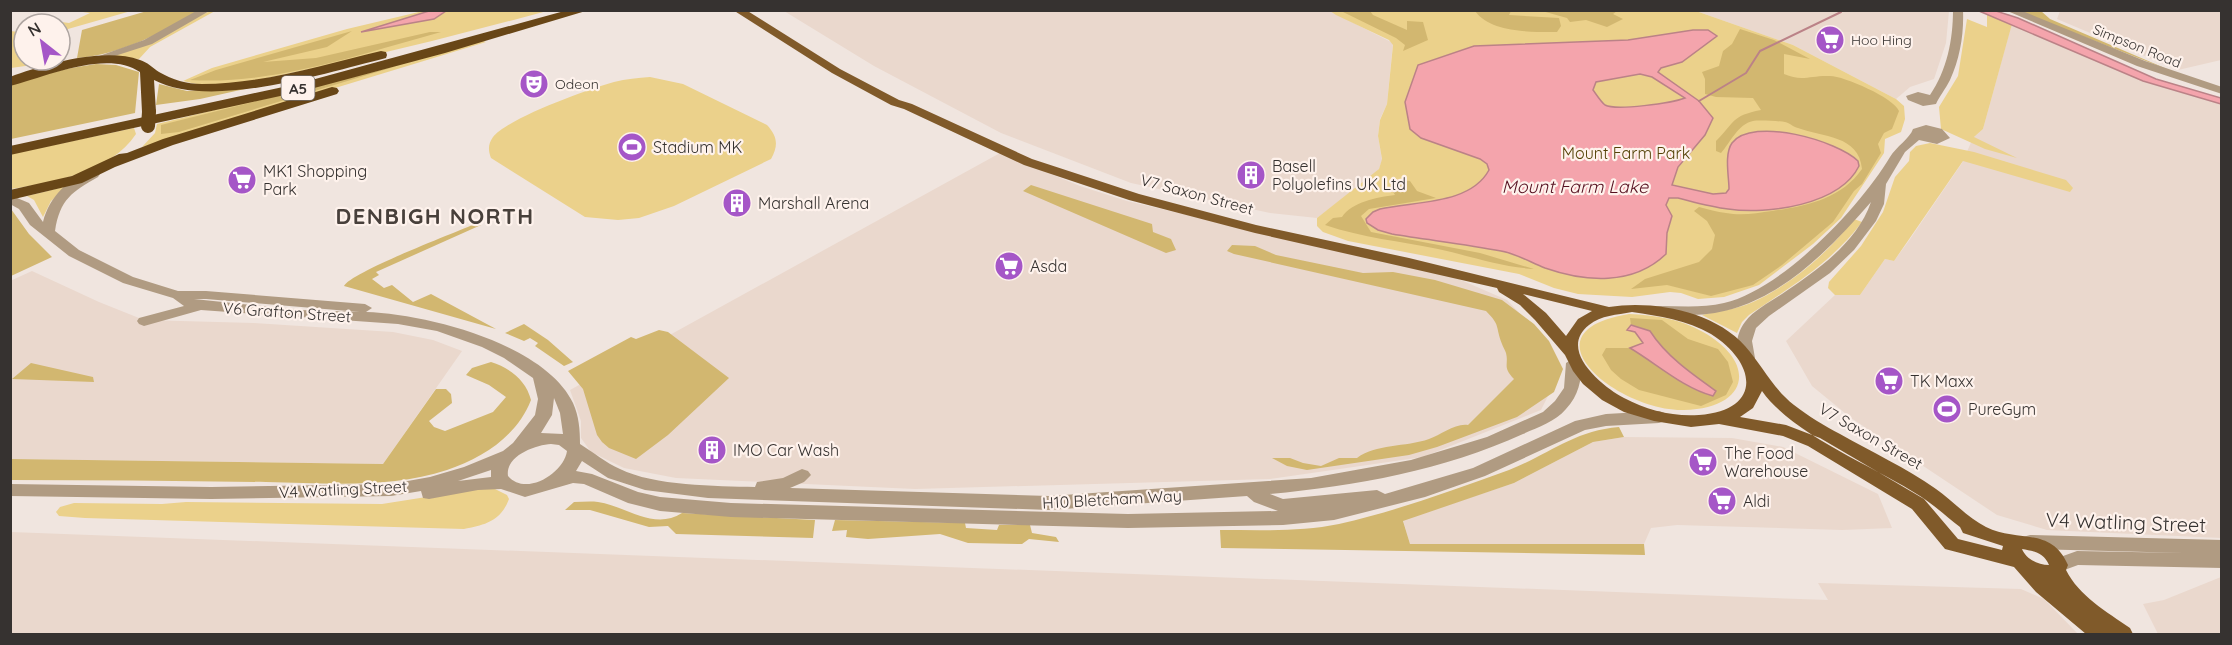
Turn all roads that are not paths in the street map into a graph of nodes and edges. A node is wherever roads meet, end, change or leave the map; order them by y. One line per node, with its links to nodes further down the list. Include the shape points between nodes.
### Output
1 (206, 10): 9 (street, via 148,42)
2 (219, 10): 10 (street)
3 (558, 10): 10 (highway, via 371,57 229,86 180,86)
4 (564, 10): 19 (highway, A5, via 339,71)
5 (584, 10): 20 (highway, A5, via 333,80); 21 (highway, via 200,131)
6 (738, 10): 26 (main road, V7 Saxon Street, via 836,71 999,150 1084,182 1216,220)
7 (2010, 10): 16 (street, Simpson Road, via 2151,69)
8 (1958, 14): 17 (street, via 1954,48)
9 (84, 62): 10 (highway); 11 (highway)
10 (146, 62): 21 (highway, via 147,133 140,145)
11 (72, 65)
12 (26, 72): 14 (highway)
13 (38, 72): 15 (highway)
14 (10, 73)
15 (10, 82)
16 (2222, 91)
17 (1929, 98): 18 (street); 18 (street, via 1936,136)
18 (1916, 136): 23 (street, via 1900,150)
19 (10, 142)
20 (10, 151)
21 (116, 163): 22 (highway)
22 (96, 173): 24 (highway); 25 (street, via 70,189 54,205)
23 (1880, 184): 30 (street, via 1820,249 1758,296 1705,311); 36 (street, via 1872,216 1850,246 1789,297 1756,318 1747,330 1744,348)
24 (10, 197): 25 (street, V6 Grafton Street)
25 (48, 231): 27 (street, V6 Grafton Street, via 97,265)
26 (1488, 281): 31 (main road, V7 Saxon Street); 35 (main road, V7 Saxon Street, via 1542,316)
27 (178, 295): 28 (street, V6 Grafton Street); 29 (street, V6 Grafton Street, via 184,302)
28 (299, 303): 32 (street, via 305,309); 33 (street, V6 Grafton Street, via 374,310)
29 (208, 306): 32 (street, V6 Grafton Street); 34 (street, via 182,309)
30 (1657, 310): 31 (main road); 36 (main road, via 1709,328 1735,345)
31 (1609, 311): 35 (main road, via 1583,321 1575,330)
32 (331, 316): 33 (street, V6 Grafton Street)
33 (399, 319): 37 (street, V6 Grafton Street, via 477,340)
34 (144, 321)
35 (1572, 357): 38 (main road, via 1583,376 1597,389 1615,401); 47 (street, H10 Bletcham Way, via 1572,388 1561,405 1549,416 1493,441 1393,470)
36 (1750, 361): 39 (main road, via 1757,379 1756,392 1737,412); 54 (main road, V7 Saxon Street, via 1788,409 1928,492)
37 (536, 371): 40 (street, V6 Grafton Street, via 562,397 569,411); 41 (street, via 547,394 546,412)
38 (1659, 417): 39 (main road, via 1690,421); 48 (street, H10 Bletcham Way, via 1581,425 1479,472)
39 (1720, 418): 53 (main road, V7 Saxon Street, via 1786,431 1814,442 1918,504)
40 (574, 447): 41 (street, via 554,438 535,440); 42 (street, H10 Bletcham Way); 45 (street, via 576,458 572,467)
41 (512, 452): 44 (street, via 500,466 499,476); 49 (street, V4 Watling Street, via 469,472 391,490)
42 (606, 469): 43 (street, H10 Bletcham Way, via 666,481 709,484 782,485); 51 (street, H10 Bletcham Way, via 645,484 708,492 1049,503)
43 (802, 475)
44 (504, 483): 45 (street, via 525,489); 49 (street, V4 Watling Street, via 354,501)
45 (552, 483): 52 (street, H10 Bletcham Way, via 586,478 634,498 703,508)
46 (10, 490): 49 (street, V4 Watling Street)
47 (1251, 490): 48 (street, via 1282,506); 51 (street, H10 Bletcham Way, via 1131,499)
48 (1419, 492): 51 (street, H10 Bletcham Way, via 1376,505 1301,517 1128,521)
49 (211, 493)
50 (811, 503): 52 (street, H10 Bletcham Way, via 1006,509)
51 (1084, 511): 52 (street, H10 Bletcham Way)
52 (1047, 518)
53 (1941, 530): 54 (main road, via 1951,524); 58 (main road, V7 Saxon Street, via 1958,547)
54 (1979, 532): 55 (main road)
55 (2023, 542): 56 (street, V4 Watling Street); 58 (main road, via 2011,549); 59 (main road, via 2050,551)
56 (2222, 547)
57 (2222, 561): 59 (street, V4 Watling Street, via 2077,558)
58 (2020, 562): 59 (main road, V7 Saxon Street, via 2037,571 2052,572); 60 (main road)
59 (2058, 568): 61 (main road, via 2060,579 2073,594)
60 (2099, 634)
61 (2123, 634)

